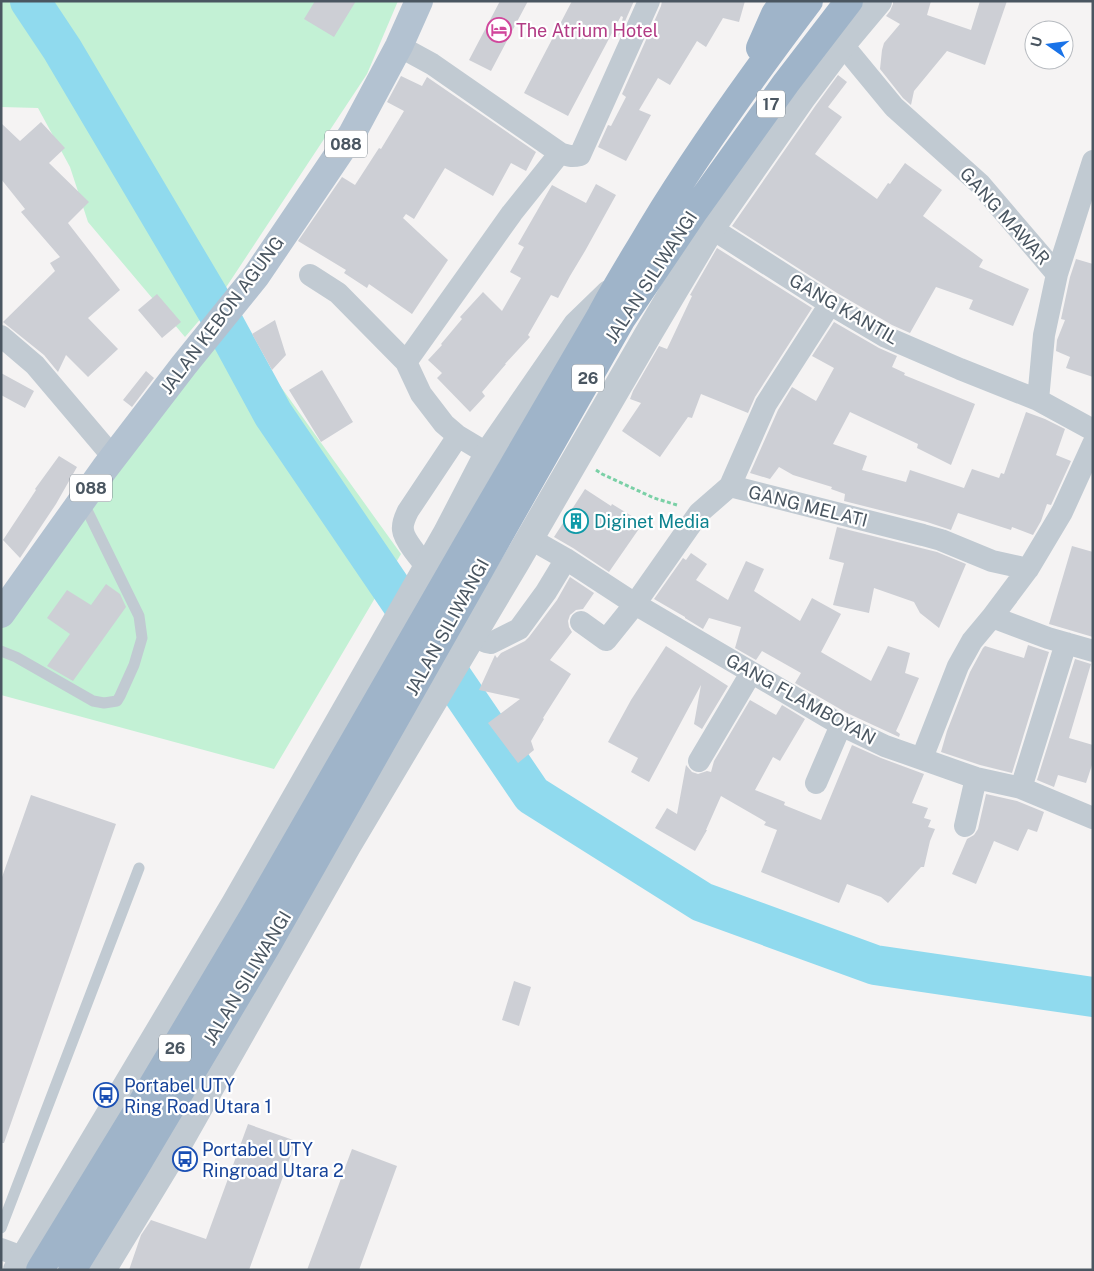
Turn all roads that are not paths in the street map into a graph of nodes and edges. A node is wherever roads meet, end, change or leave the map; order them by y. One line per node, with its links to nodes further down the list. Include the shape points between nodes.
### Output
1 (419, 1): 8 (main road, JALAN KEBON AGUNG / 088)
2 (649, 1): 10 (street, via 580,155)
3 (784, 1): 9 (highway, 26, via 775,14)
4 (809, 1): 9 (highway, JALAN SILIWANGI / 17)
5 (849, 1): 12 (highway, JALAN SILIWANGI / 17, via 786,83)
6 (878, 1): 7 (street)
7 (842, 44): 12 (street); 13 (street, GANG MAWAR, via 894,107 980,184)
8 (399, 46): 10 (street, via 432,64); 24 (main road, JALAN KEBON AGUNG / 088, via 352,134 256,276)
9 (741, 93): 15 (highway, JALAN SILIWANGI / 26, via 684,176)
10 (560, 153): 18 (street, via 512,213)
11 (1093, 161): 13 (street)
12 (703, 219): 16 (street, GANG KANTIL); 27 (street, via 650,331); 28 (highway, JALAN SILIWANGI / 26, via 621,320)
13 (1057, 274): 19 (street, GANG MAWAR, via 1044,335)
14 (310, 275): 18 (street, via 338,293)
15 (615, 288): 23 (street, via 577,325); 28 (highway, JALAN SILIWANGI / 26)
16 (830, 304): 19 (street, GANG KANTIL, via 886,337); 25 (street, GANG MELATI, via 766,404)
17 (1, 336): 24 (street, via 35,365)
18 (406, 362): 21 (street, via 421,394 444,424)
19 (1038, 400): 20 (street)
20 (1093, 430)
21 (458, 436): 23 (street); 29 (street, via 408,511 402,530 411,547 482,640 491,643 520,629)
22 (1093, 444): 30 (street, via 1062,512)
23 (488, 454): 28 (street)
24 (113, 457): 26 (main road, JALAN KEBON AGUNG / 088)
25 (730, 486): 30 (street, GANG MELATI, via 924,535 992,561); 31 (street, via 699,513)
26 (82, 500): 32 (main road, JALAN KEBON AGUNG / 088); 36 (lane, via 139,616 142,638 120,696 116,701 93,701)
27 (529, 538): 29 (street, GANG FLAMBOYAN); 47 (street, via 516,562)
28 (468, 543): 47 (highway, JALAN SILIWANGI / 26)
29 (566, 559): 31 (street, GANG FLAMBOYAN)
30 (1028, 569): 33 (street)
31 (635, 604): 34 (street, via 606,640); 38 (street, GANG FLAMBOYAN)
32 (1, 614)
33 (992, 617): 35 (street); 40 (street, via 972,640 958,666)
34 (581, 622)
35 (1066, 643): 37 (street); 44 (street)
36 (1, 651)
37 (1093, 651)
38 (751, 673): 39 (street, GANG FLAMBOYAN); 41 (street)
39 (841, 725): 40 (street, GANG FLAMBOYAN, via 885,746); 43 (street)
40 (922, 758): 42 (street, GANG FLAMBOYAN)
41 (699, 761)
42 (976, 778): 44 (street, GANG FLAMBOYAN); 46 (street)
43 (816, 783)
44 (1020, 788): 45 (street, GANG FLAMBOYAN)
45 (1093, 818)
46 (965, 826)
47 (318, 829): 49 (highway, JALAN SILIWANGI / 26); 50 (street, 26); 53 (highway, JALAN SILIWANGI / 26, via 245,909 133,1118)
48 (139, 868): 52 (lane)
49 (298, 891): 50 (highway, 26); 51 (highway, JALAN SILIWANGI / 26)
50 (288, 950): 51 (highway, 26); 55 (street, via 173,1153)
51 (246, 980): 54 (highway, JALAN SILIWANGI / 26)
52 (1, 1228)
53 (21, 1262)
54 (72, 1270)
55 (102, 1270)

